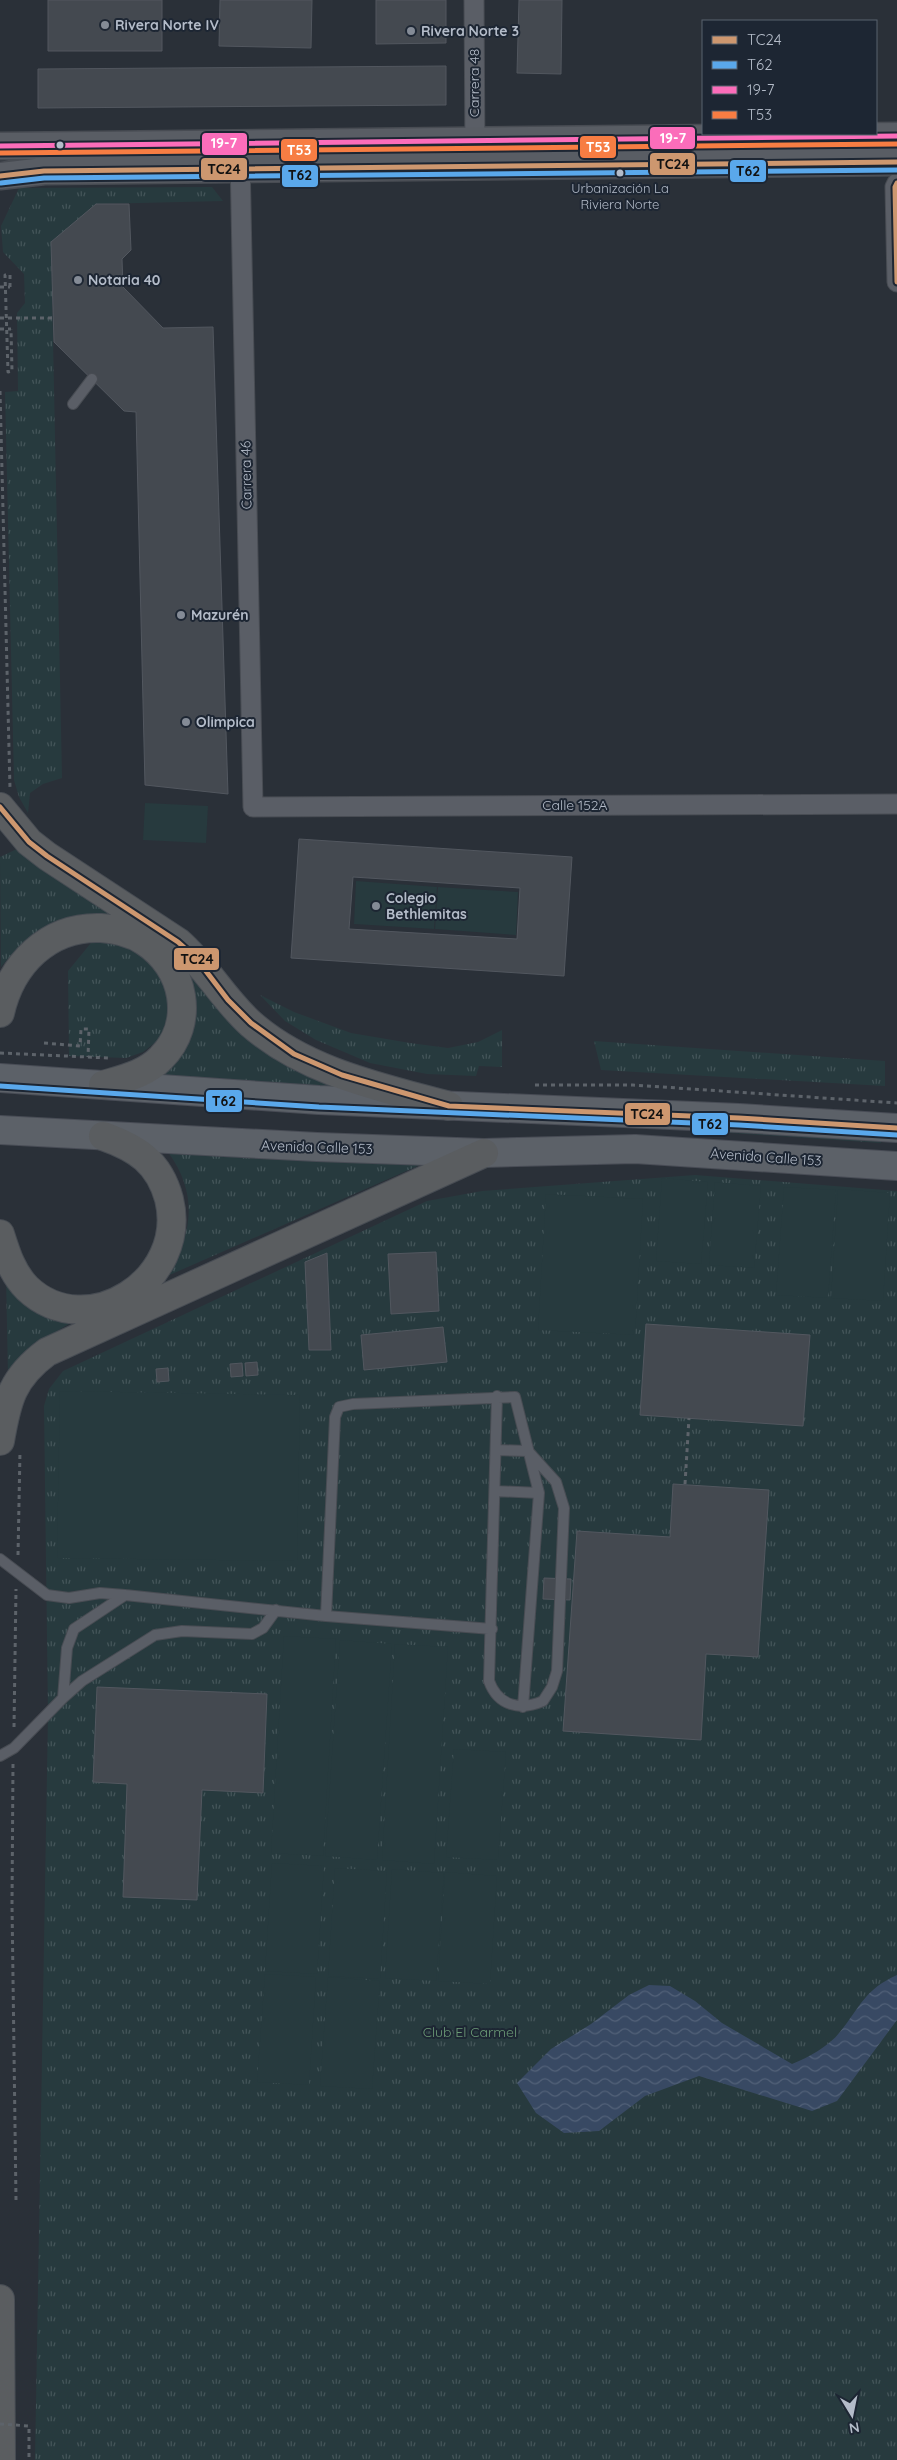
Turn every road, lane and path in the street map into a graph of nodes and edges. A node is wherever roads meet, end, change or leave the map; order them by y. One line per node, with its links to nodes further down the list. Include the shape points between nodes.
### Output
1 (474, 0): 3 (street, Carrera 48)
2 (897, 136): 3 (street)
3 (474, 141): 5 (street); 7 (street, Carrera 48)
4 (0, 146): 5 (street)
5 (240, 157): 7 (street); 8 (street); 21 (street, Carrera 46)
6 (897, 162): 7 (street)
7 (475, 167)
8 (0, 176)
9 (897, 183): 10 (street)
10 (897, 282)
11 (0, 287): 13 (path, bridge, via 10,287 10,276 5,276)
12 (0, 318): 13 (path, bridge)
13 (6, 318): 14 (path); 15 (path, bridge, via 8,372 12,371 11,329)
14 (53, 318)
15 (0, 329)
16 (92, 379): 18 (lane)
17 (0, 391): 19 (path)
18 (73, 404)
19 (6, 802): 32 (highway, via 29,842 178,942 196,958 250,1023 272,1040 314,1064 342,1075)
20 (897, 804): 21 (street, Calle 152A)
21 (253, 807)
22 (0, 1013): 29 (highway, via 10,983 25,960 61,933 76,929 114,929 143,940 165,959 178,983 184,1009 180,1027 173,1044 160,1059 144,1070)
23 (44, 1043): 25 (path, via 80,1046 81,1029 89,1029)
24 (0, 1053): 25 (path)
25 (88, 1057): 26 (path)
26 (112, 1059)
27 (0, 1078): 29 (main road, Avenida Calle 153)
28 (531, 1084): 31 (path, via 633,1085)
29 (103, 1085): 33 (main road, Avenida Calle 153)
30 (0, 1092): 33 (main road, Avenida Calle 153)
31 (897, 1103)
32 (449, 1106): 33 (main road, Avenida Calle 153); 34 (main road, Avenida Calle 153)
33 (319, 1107): 37 (main road, Avenida Calle 153, via 564,1120)
34 (897, 1128)
35 (0, 1130): 36 (main road, Avenida Calle 153)
36 (103, 1136): 38 (main road, Avenida Calle 153); 40 (highway, via 143,1155 159,1174 167,1191 171,1208 168,1245 151,1277 130,1294 105,1306 68,1308 35,1294 19,1278 8,1259)
37 (635, 1149): 38 (main road, Avenida Calle 153); 39 (main road, Avenida Calle 153)
38 (484, 1153): 43 (highway, via 47,1352 28,1367 14,1386 4,1413)
39 (897, 1166)
40 (0, 1234)
41 (497, 1396): 44 (lane); 45 (lane, via 515,1397); 53 (lane, via 339,1407 335,1417)
42 (689, 1418): 46 (path)
43 (10, 1441): 50 (path)
44 (496, 1450): 45 (lane); 47 (lane)
45 (528, 1451): 48 (lane); 56 (lane, via 556,1482 564,1508 557,1671 543,1701)
46 (685, 1484)
47 (495, 1491): 48 (lane); 54 (lane)
48 (539, 1493): 56 (lane)
49 (0, 1559): 50 (lane)
50 (17, 1570): 51 (lane, via 47,1595 69,1598); 57 (path)
51 (125, 1595): 52 (lane); 55 (lane, via 74,1628 66,1648)
52 (276, 1610): 53 (lane); 55 (lane, via 263,1628 252,1634 182,1631 155,1635 82,1681)
53 (326, 1616): 54 (lane)
54 (492, 1629): 56 (lane, via 489,1681 493,1692 512,1705)
55 (63, 1698): 57 (lane)
56 (523, 1707)
57 (14, 1748): 58 (lane); 59 (path, via 12,1904)
58 (0, 1756)
59 (16, 2200)
60 (0, 2299): 62 (highway)
61 (0, 2424): 63 (path, bridge, via 29,2426)
62 (1, 2460)
63 (29, 2460)

